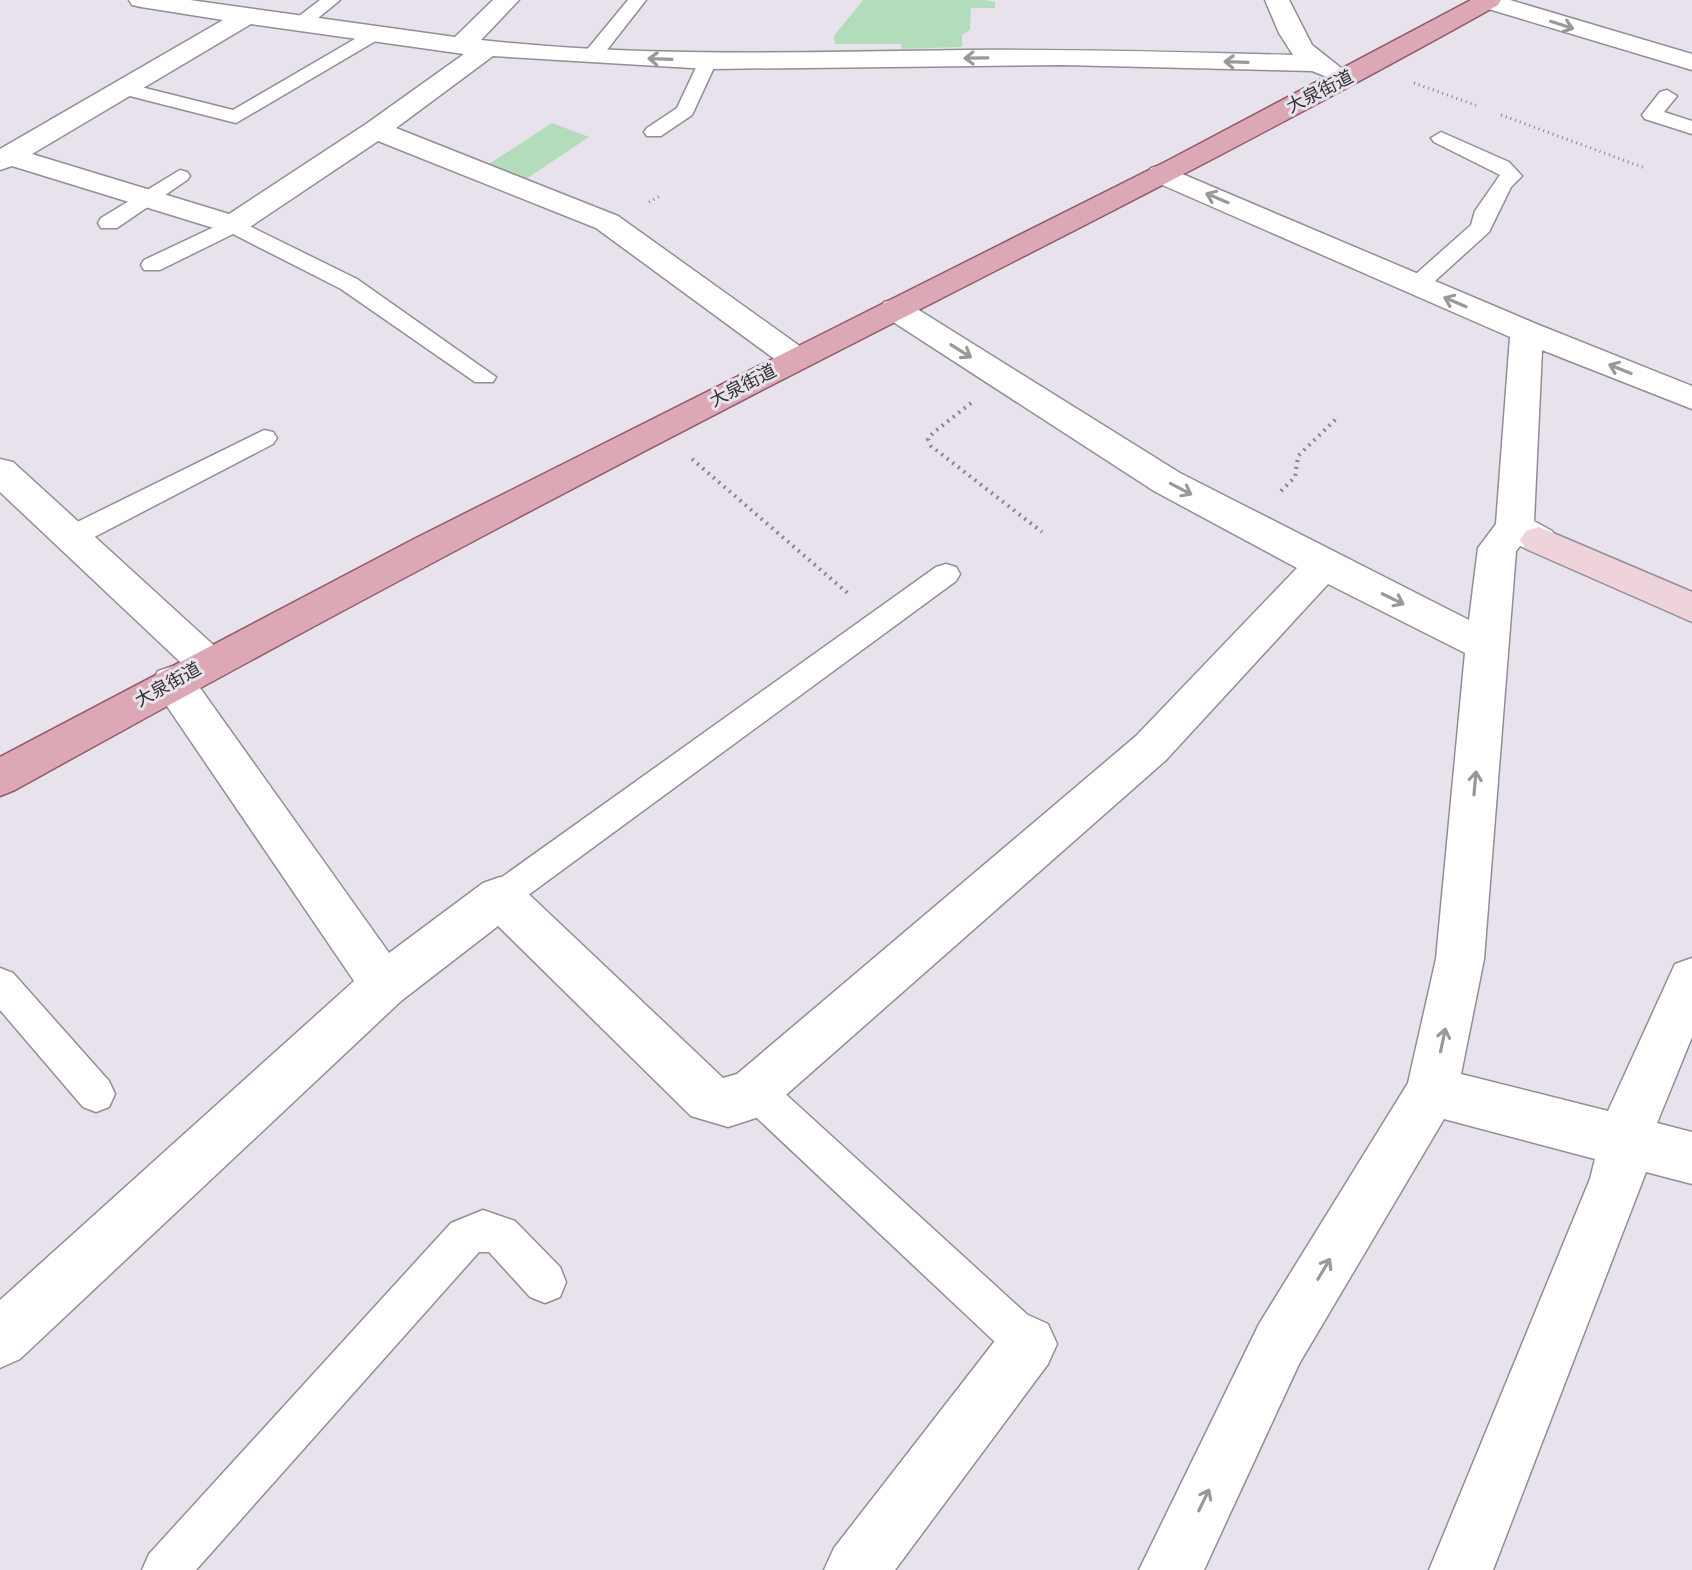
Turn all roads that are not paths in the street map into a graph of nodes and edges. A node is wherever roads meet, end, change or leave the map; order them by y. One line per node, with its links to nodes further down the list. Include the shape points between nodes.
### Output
1 (141, 0): 7 (street)
2 (331, 0): 8 (lane)
3 (507, 0): 10 (street)
4 (637, 0): 11 (lane)
5 (1277, 0): 14 (street, via 1293,39)
6 (1487, 0): 13 (street, one-way to 13); 15 (main road, 大泉街道)
7 (247, 16): 8 (street); 16 (street)
8 (300, 24): 9 (street)
9 (372, 35): 10 (street); 16 (lane, via 236,117)
10 (472, 48): 11 (street); 19 (street)
11 (592, 56): 12 (street, one-way to 11)
12 (708, 61): 14 (street, one-way to 12, via 1063,57); 20 (lane, via 685,111)
13 (1692, 62)
14 (1314, 63): 15 (street)
15 (1348, 78): 23 (main road, 大泉街道)
16 (121, 88): 22 (street)
17 (1667, 96): 18 (lane, via 1652,115)
18 (1692, 128)
19 (376, 130): 27 (street); 32 (street, via 607,222)
20 (654, 132)
21 (1441, 138): 29 (lane, via 1502,166 1512,176 1503,183 1481,227)
22 (5, 158): 25 (street)
23 (1161, 174): 29 (street, one-way to 23); 30 (main road, 大泉街道)
24 (180, 176): 25 (lane)
25 (146, 199): 26 (lane); 27 (street)
26 (109, 223)
27 (233, 225): 28 (lane); 33 (lane, via 349,284 492,373)
28 (152, 265)
29 (1417, 285): 31 (street, one-way to 29)
30 (895, 309): 32 (main road, 大泉街道); 39 (street, one-way to 39, via 1167,482)
31 (1527, 332): 34 (street, one-way to 31); 37 (street)
32 (796, 359): 43 (main road, 大泉街道)
33 (456, 391)
34 (1692, 398)
35 (264, 438): 38 (lane)
36 (0, 471): 38 (street)
37 (1527, 534): 41 (street); 42 (street, via 1497,548)
38 (71, 537): 43 (street)
39 (1323, 565): 42 (street, one-way to 42); 49 (street, via 1151,748)
40 (946, 574): 45 (lane)
41 (1692, 608)
42 (1486, 646): 50 (street, one-way to 42, via 1460,959)
43 (190, 672): 44 (main road, 大泉街道); 48 (street)
44 (0, 778)
45 (500, 897): 48 (street); 49 (street, via 709,1099 725,1105)
46 (1692, 980): 52 (street, via 1633,1113)
47 (0, 984): 51 (lane)
48 (384, 985): 55 (street)
49 (755, 1091): 56 (lane)
50 (1432, 1091): 52 (street); 59 (street, one-way to 50, via 1279,1344)
51 (96, 1094)
52 (1627, 1142): 53 (street); 60 (street, via 1617,1179)
53 (1692, 1158)
54 (545, 1282): 57 (lane, via 501,1235 483,1230 465,1237)
55 (0, 1339)
56 (1028, 1344): 58 (street)
57 (165, 1570)
58 (856, 1570)
59 (1171, 1570)
60 (1461, 1570)

